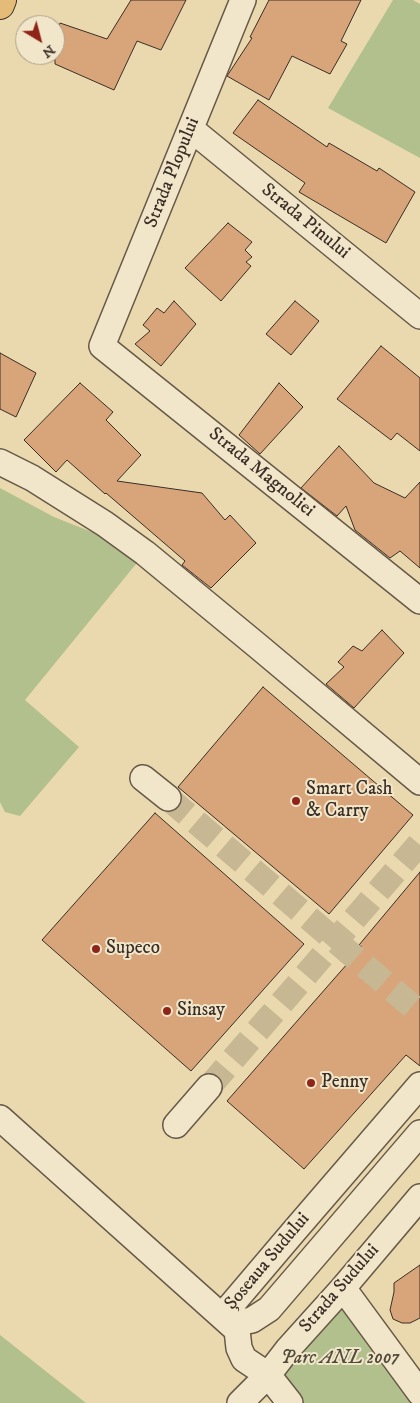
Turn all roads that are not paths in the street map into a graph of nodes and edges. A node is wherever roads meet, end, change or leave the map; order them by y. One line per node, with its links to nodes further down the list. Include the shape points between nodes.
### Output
1 (2, 0): 3 (highway)
2 (243, 0): 4 (street, Strada Plopului)
3 (0, 5)
4 (191, 129): 5 (street, Strada Pinului); 6 (street, Strada Plopului)
5 (420, 316)
6 (102, 346): 8 (street, Strada Magnoliei)
7 (0, 462): 10 (street, via 32,478 145,553)
8 (420, 601)
9 (143, 778): 11 (street)
10 (420, 782)
11 (168, 798)
12 (420, 1085): 19 (street, Șoseaua Sudului)
13 (209, 1087): 15 (street)
14 (0, 1118): 19 (street)
15 (176, 1126)
16 (420, 1133): 19 (street, Șoseaua Sudului, via 269,1309 252,1320 237,1323)
17 (420, 1197): 18 (street, Strada Sudului)
18 (342, 1288): 20 (street, Strada Sudului); 21 (street)
19 (222, 1316): 20 (street, via 237,1330 244,1359)
20 (268, 1374): 22 (street, Strada Sudului); 23 (street)
21 (420, 1393)
22 (240, 1403)
23 (290, 1403)

